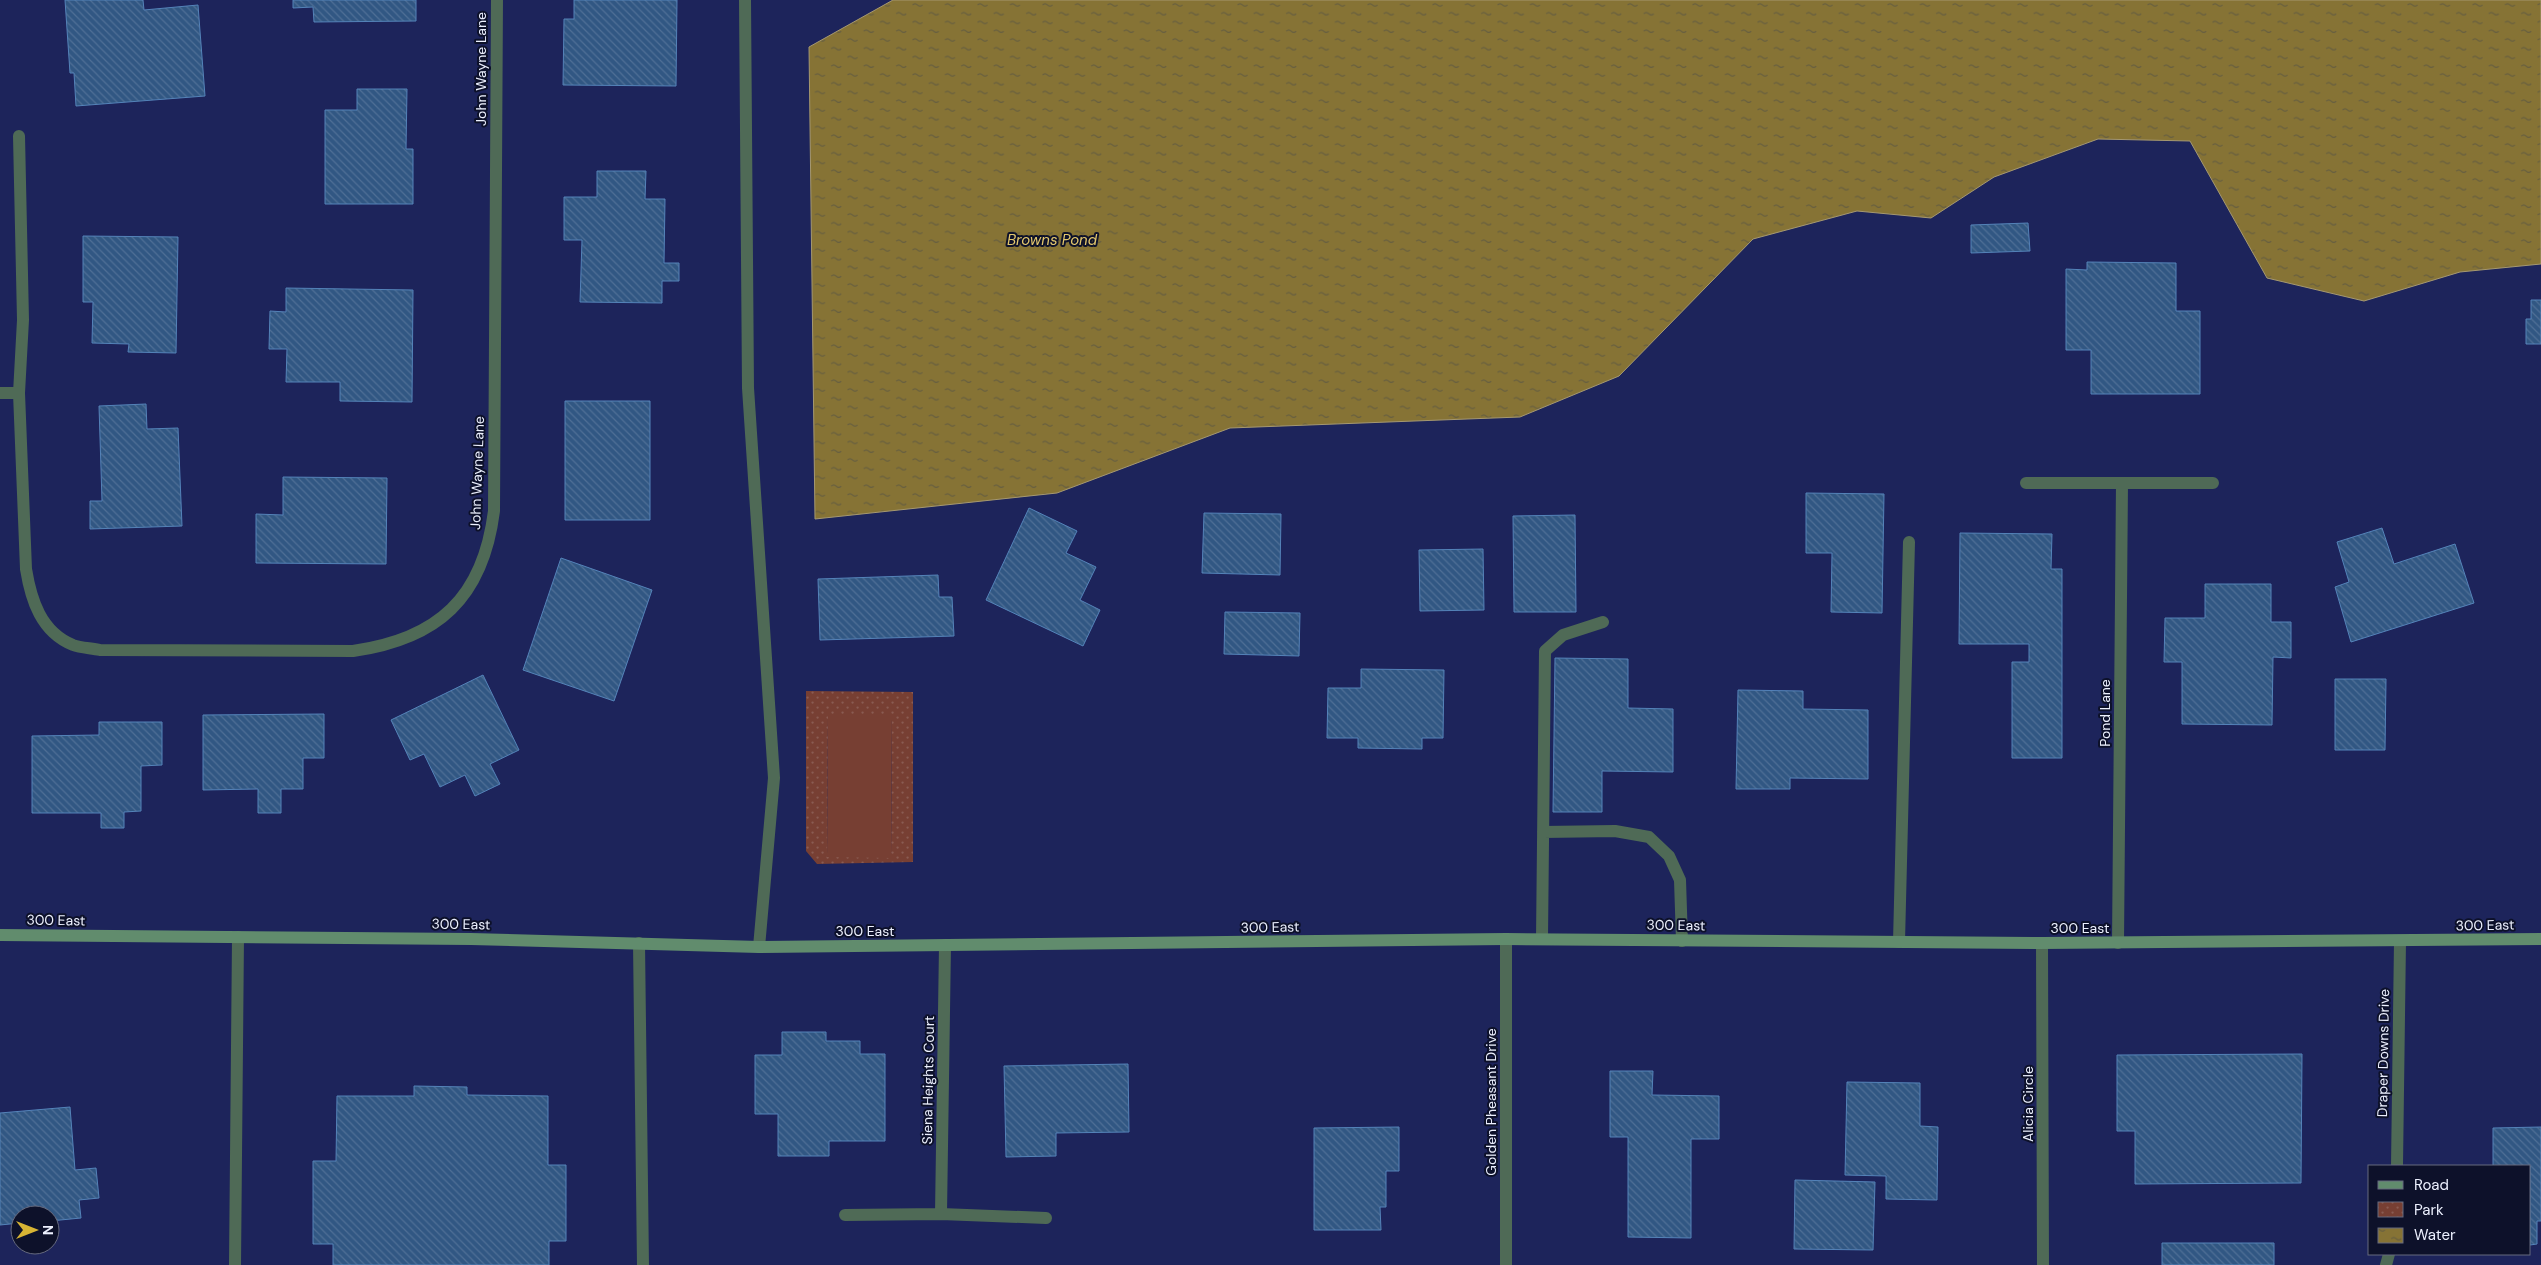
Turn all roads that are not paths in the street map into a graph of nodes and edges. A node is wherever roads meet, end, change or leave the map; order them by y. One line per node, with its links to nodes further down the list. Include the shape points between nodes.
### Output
1 (497, 0): 5 (street, John Wayne Lane, via 494,512 482,564 470,588 431,626 380,648 353,651 100,650 73,645 51,630 38,613 30,592 26,569)
2 (745, 0): 24 (street, via 748,388 774,778)
3 (19, 136): 5 (street, via 23,320)
4 (0, 393): 5 (street)
5 (19, 393)
6 (2122, 482): 7 (street); 8 (street); 21 (street, Pond Lane)
7 (2213, 482)
8 (2026, 483)
9 (1909, 542): 19 (street)
10 (1603, 622): 11 (street, via 1563,635 1545,651)
11 (1543, 832): 15 (street); 17 (street, via 1615,831 1649,838 1669,856 1680,880)
12 (0, 934): 13 (main road, 300 East)
13 (238, 937): 22 (main road, 300 East); 29 (street)
14 (1506, 939): 15 (main road, 300 East); 23 (main road, 300 East); 31 (street, Golden Pheasant Drive)
15 (1542, 939): 17 (main road, 300 East)
16 (2541, 939): 18 (main road, 300 East)
17 (1682, 940): 19 (main road, 300 East)
18 (2400, 940): 21 (main road, 300 East); 25 (street, Draper Downs Drive)
19 (1899, 942): 20 (main road, 300 East)
20 (2042, 943): 21 (main road, 300 East); 32 (street, Alicia Circle)
21 (2118, 943)
22 (639, 944): 24 (main road, 300 East); 30 (street)
23 (944, 946): 24 (main road, 300 East); 26 (street, Siena Heights Court)
24 (759, 947)
25 (2397, 1165)
26 (941, 1214): 27 (street); 28 (street)
27 (845, 1215)
28 (1046, 1218)
29 (236, 1265)
30 (643, 1265)
31 (1506, 1265)
32 (2043, 1265)

